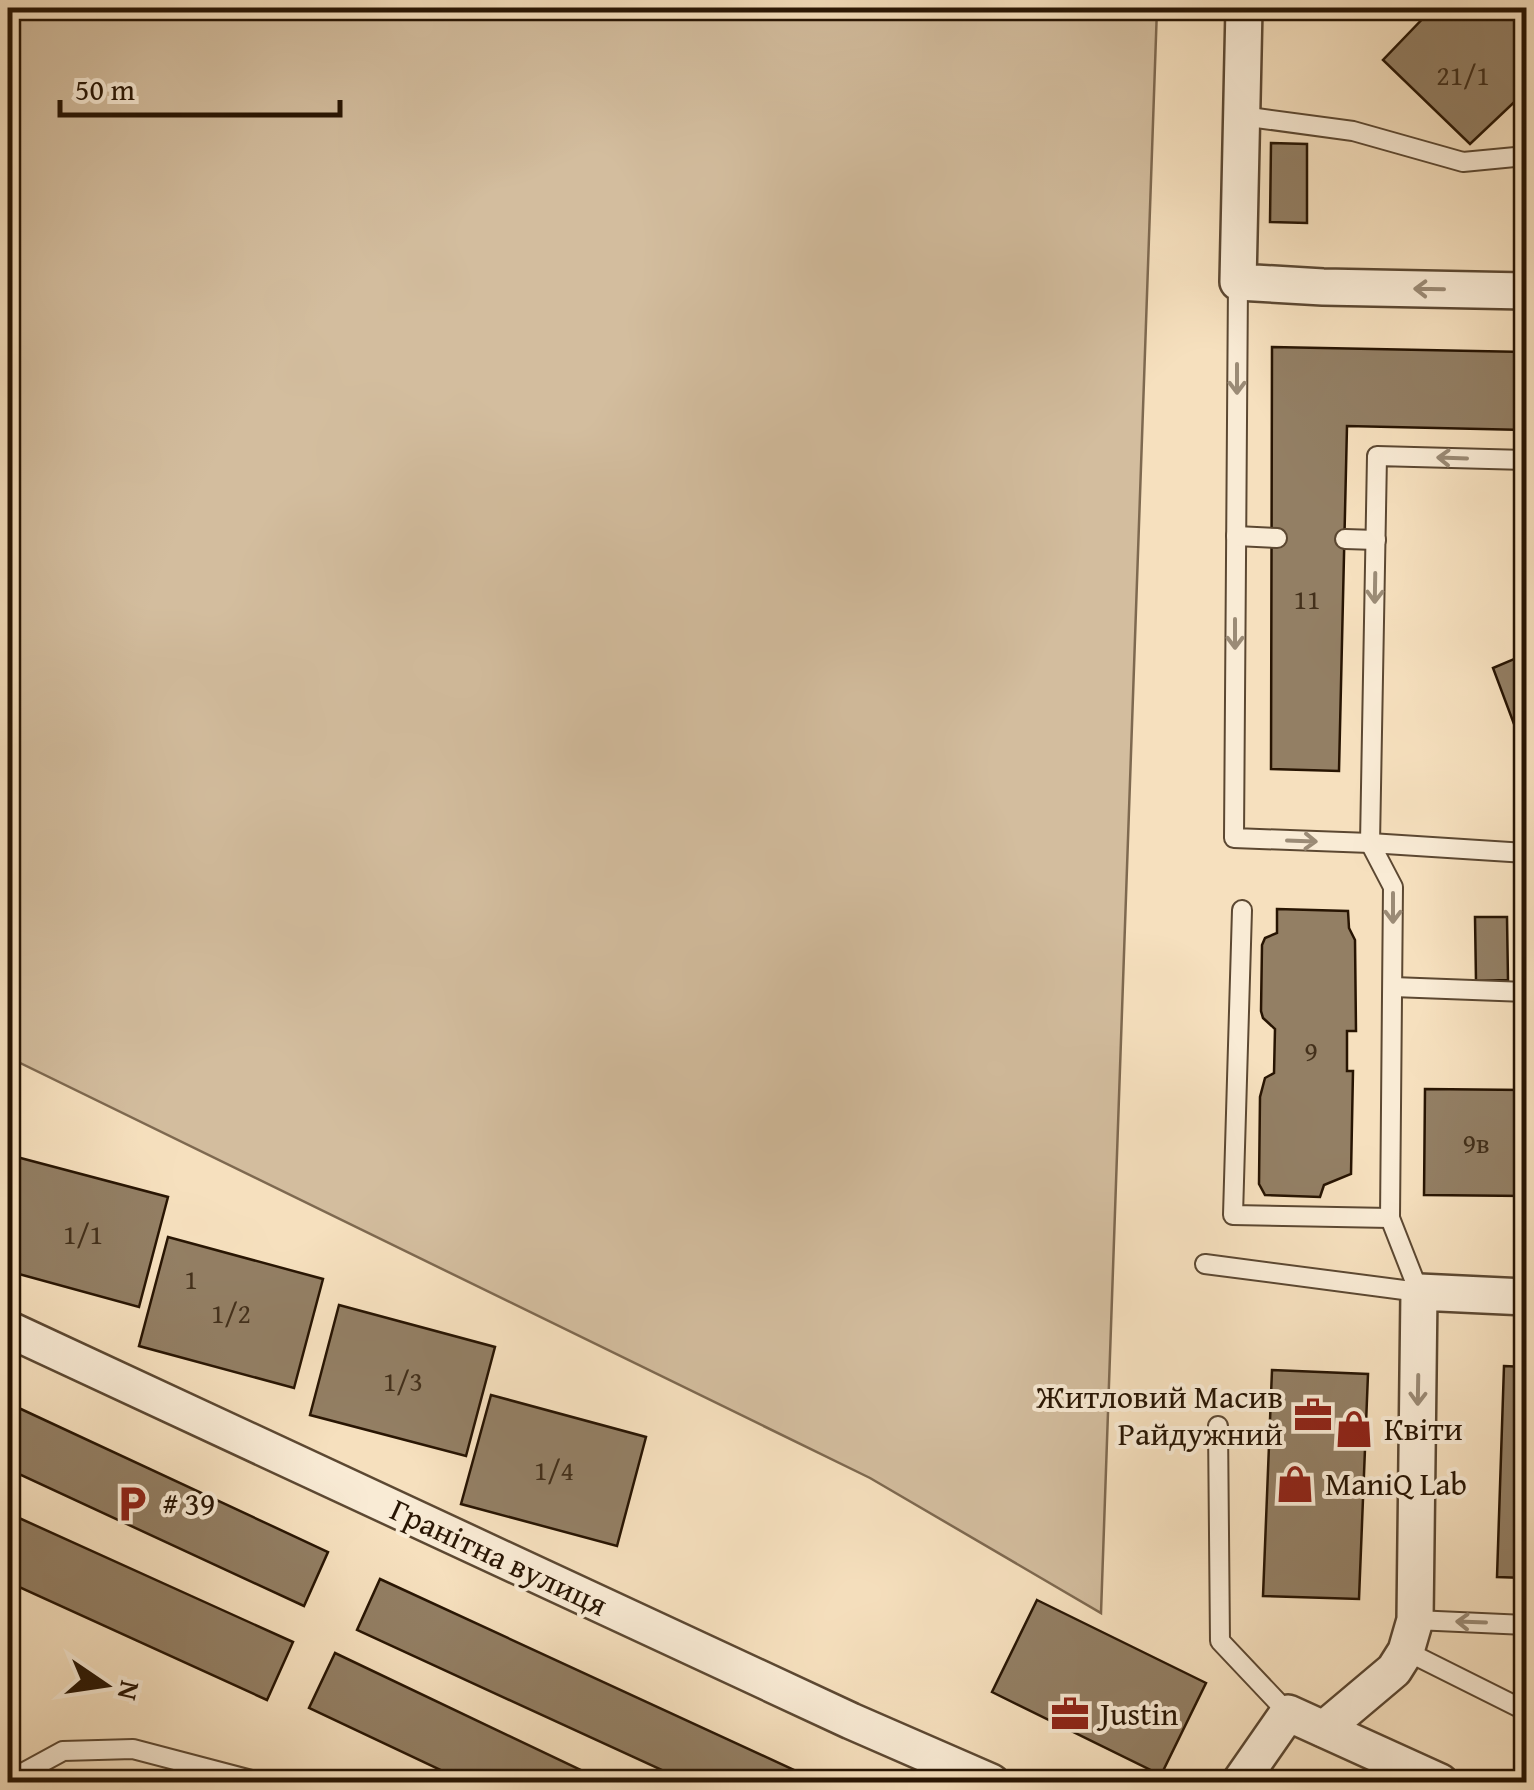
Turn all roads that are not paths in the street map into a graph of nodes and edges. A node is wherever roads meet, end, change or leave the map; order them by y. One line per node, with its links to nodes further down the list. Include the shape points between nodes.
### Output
1 (1244, 8): 2 (street)
2 (1242, 116): 3 (lane, via 1353,131 1463,162); 4 (street)
3 (1526, 156)
4 (1238, 282): 5 (street, one-way to 4); 7 (lane, one-way to 7)
5 (1526, 291)
6 (1526, 460): 10 (lane, one-way to 10, via 1377,456)
7 (1236, 536): 8 (lane); 11 (lane, one-way to 11, via 1234,838)
8 (1277, 538)
9 (1345, 539): 10 (lane)
10 (1376, 540): 11 (lane, one-way to 11)
11 (1370, 842): 12 (lane); 14 (lane, one-way to 14, via 1392,888)
12 (1526, 853)
13 (1242, 910): 16 (lane, via 1233,1214)
14 (1393, 987): 15 (lane); 16 (lane)
15 (1526, 992)
16 (1390, 1218): 18 (lane)
17 (1205, 1264): 18 (lane)
18 (1419, 1292): 19 (street); 23 (street, one-way to 23)
19 (1526, 1297)
20 (8, 1329): 29 (street, Гранітна вулиця)
21 (1218, 1426): 25 (lane, via 1220,1642)
22 (1526, 1624): 23 (lane, one-way to 23)
23 (1410, 1636): 24 (lane); 26 (street, via 1394,1670)
24 (1526, 1711)
25 (1288, 1714): 26 (street); 30 (street)
26 (1324, 1729): 31 (street)
27 (8, 1781): 28 (lane, via 63,1751 132,1749)
28 (259, 1782)
29 (992, 1782)
30 (1240, 1782)
31 (1440, 1782)

